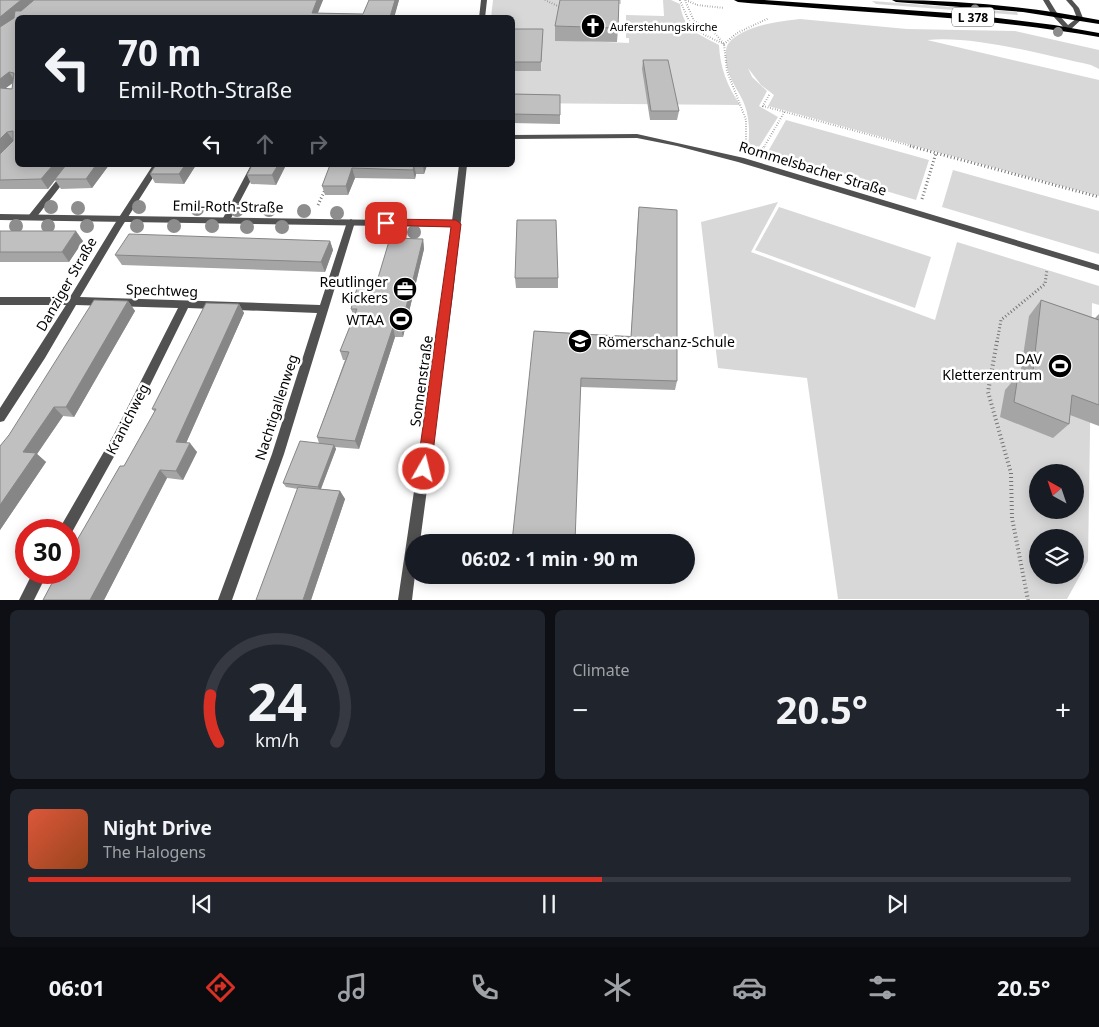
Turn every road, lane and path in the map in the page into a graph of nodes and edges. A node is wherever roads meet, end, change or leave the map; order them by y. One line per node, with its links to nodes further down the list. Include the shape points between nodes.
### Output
1 (484, 0): 12 (street)
2 (544, 0): 10 (path)
3 (680, 0): 18 (path, via 689,23 696,31)
4 (686, 0): 9 (path); 18 (path, via 694,21 712,30)
5 (738, 0): 16 (main road, L 378)
6 (896, 0): 11 (main road, L 378, via 966,3)
7 (1046, 0): 11 (street)
8 (1069, 0): 13 (street)
9 (697, 4)
10 (563, 8)
11 (1054, 14): 13 (main road, L 378); 16 (street)
12 (482, 15)
13 (1080, 18): 15 (main road, L 378); 16 (street)
14 (765, 21): 18 (path, via 736,33)
15 (1099, 22)
16 (1068, 28): 17 (main road, L 378)
17 (1099, 35)
18 (724, 44): 24 (path, via 726,70 743,105 747,130 748,138)
19 (769, 95): 20 (path, via 764,106)
20 (785, 112): 22 (path); 23 (path)
21 (515, 137): 24 (street, Rommelsbacher Straße, via 637,136)
22 (936, 153): 30 (path); 31 (path)
23 (761, 154)
24 (741, 160): 39 (street, Rommelsbacher Straße)
25 (71, 167): 33 (street)
26 (156, 167): 34 (street, Danziger Straße)
27 (254, 167): 35 (street)
28 (463, 167): 38 (street, Sonnenstraße)
29 (325, 189): 36 (path)
30 (1099, 197)
31 (921, 202)
32 (0, 217): 33 (street, Emil-Roth-Straße)
33 (32, 217): 34 (street, Emil-Roth-Straße)
34 (120, 218): 35 (street, Emil-Roth-Straße); 42 (street, Danziger Straße)
35 (226, 220): 36 (street, Emil-Roth-Straße)
36 (311, 221): 37 (street, Emil-Roth-Straße)
37 (351, 222): 38 (street, Emil-Roth-Straße); 44 (street, Nachtigallenweg)
38 (456, 224): 50 (street, Sonnenstraße)
39 (1099, 268)
40 (1047, 269): 51 (path, via 1045,284 1001,320 988,392 1011,473 1012,518)
41 (0, 301): 42 (street, Spechtweg)
42 (74, 301): 43 (street, Spechtweg); 45 (street, Danziger Straße)
43 (185, 305): 44 (street, Spechtweg); 46 (street, Kranichweg, via 117,440)
44 (323, 309): 49 (street, Nachtigallenweg, via 278,454)
45 (0, 418)
46 (72, 519)
47 (35, 584): 48 (street)
48 (26, 600)
49 (225, 600)
50 (405, 600)
51 (1028, 600)

